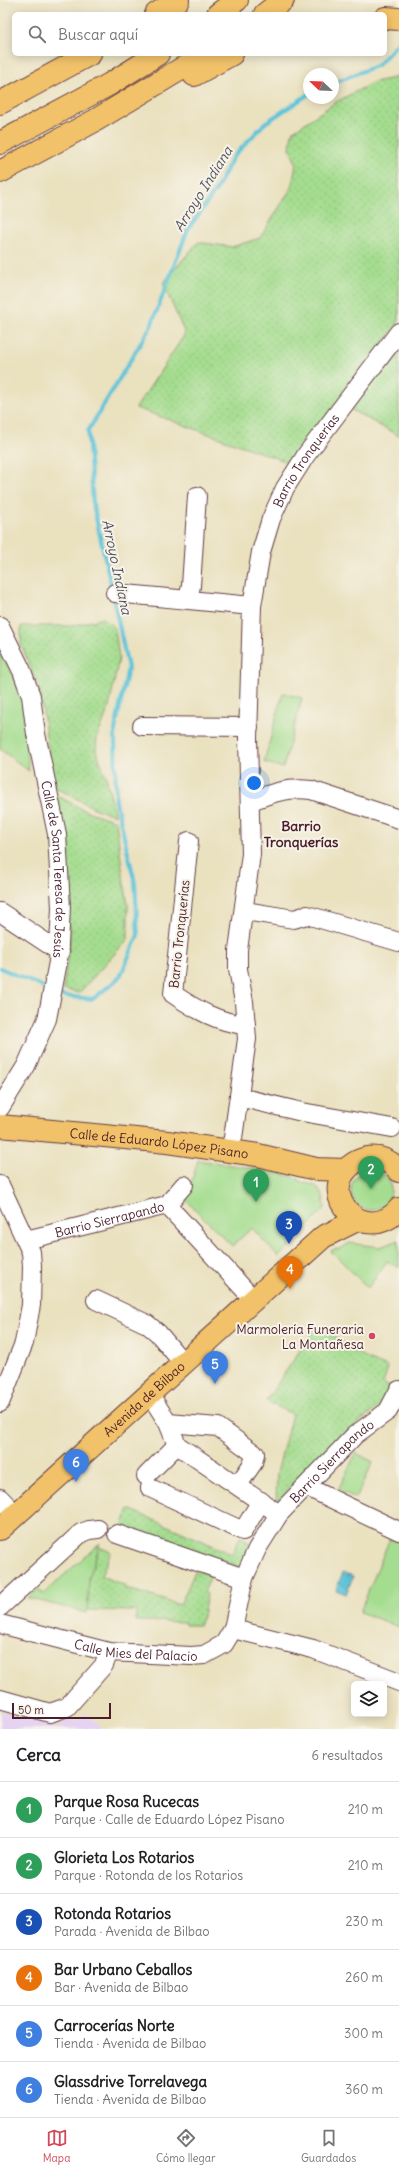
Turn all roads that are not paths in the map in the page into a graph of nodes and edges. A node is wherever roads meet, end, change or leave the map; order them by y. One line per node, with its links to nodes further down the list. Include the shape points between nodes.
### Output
1 (178, 0): 4 (main road)
2 (237, 0): 5 (main road)
3 (283, 0): 6 (main road)
4 (159, 12)
5 (221, 12)
6 (268, 12)
7 (387, 18): 8 (main road)
8 (399, 19)
9 (86, 56): 13 (main road)
10 (155, 56): 14 (main road, via 110,84)
11 (203, 56): 15 (main road)
12 (228, 56): 15 (main road, via 72,142)
13 (0, 103)
14 (0, 143)
15 (25, 160): 16 (main road)
16 (0, 172)
17 (399, 332): 21 (street, Barrio Tronquerías, via 306,455 285,488 271,519 261,552)
18 (197, 496): 20 (street)
19 (115, 592): 20 (street)
20 (189, 593): 21 (street)
21 (252, 606): 24 (street, Barrio Tronquerías)
22 (0, 626): 31 (street, Calle de Santa Teresa de Jesús, via 22,670 31,696 36,734 57,834 61,908)
23 (142, 726): 24 (street)
24 (249, 727): 25 (street, Barrio Tronquerías)
25 (251, 801): 26 (street, via 280,790 303,789); 28 (street, Barrio Tronquerías, via 252,854)
26 (399, 819)
27 (189, 840): 32 (street, Barrio Tronquerías, via 173,994 198,1011)
28 (245, 911): 30 (street, via 294,919 307,915); 32 (street, Barrio Tronquerías, via 238,950 238,969)
29 (0, 912): 31 (street)
30 (399, 942)
31 (60, 952): 34 (street, Calle de Santa Teresa de Jesús, via 51,1002 38,1042)
32 (246, 1025): 33 (street, Barrio Tronquerías, via 246,1052)
33 (239, 1097): 36 (street, via 302,1112); 37 (street, Barrio Tronquerías)
34 (0, 1108)
35 (0, 1126): 37 (main road, Calle de Eduardo López Pisano)
36 (392, 1128)
37 (229, 1150): 39 (main road, Calle de Eduardo López Pisano, via 276,1158)
38 (395, 1163): 40 (main road, via 376,1157 365,1158)
39 (316, 1169): 40 (main road, Calle de Eduardo López Pisano); 43 (main road, Calle de Eduardo López Pisano)
40 (346, 1170): 43 (main road, Avenida de Bilbao, via 342,1176)
41 (184, 1184): 44 (street, Barrio Sierrapando)
42 (0, 1185): 48 (street)
43 (340, 1198): 46 (main road, Calle de Eduardo López Pisano, via 345,1210); 47 (main road, Avenida de Bilbao)
44 (167, 1205): 48 (street, Barrio Sierrapando); 49 (street)
45 (397, 1213): 46 (main road, via 376,1223)
46 (357, 1220): 47 (main road, Avenida de Bilbao)
47 (323, 1237): 49 (main road, Avenida de Bilbao)
48 (26, 1240): 52 (street, via 31,1252 32,1266 30,1317 24,1343)
49 (253, 1299): 51 (main road, Avenida de Bilbao)
50 (96, 1300): 51 (street, via 147,1324)
51 (183, 1363): 54 (main road, Avenida de Bilbao)
52 (5, 1381): 55 (street)
53 (399, 1390): 56 (street, Barrio Sierrapando)
54 (149, 1394): 57 (street); 64 (main road, Avenida de Bilbao)
55 (0, 1403)
56 (393, 1410): 60 (street, Barrio Sierrapando, via 355,1435)
57 (168, 1423): 58 (street); 59 (street, via 218,1427 255,1454 253,1463)
58 (177, 1445): 59 (street, Barrio Sierrapando); 62 (street, via 148,1482 243,1531)
59 (238, 1485): 62 (street, Barrio Sierrapando)
60 (307, 1487): 63 (street, Barrio Sierrapando); 66 (street)
61 (0, 1498): 64 (street)
62 (261, 1501): 63 (street, Barrio Sierrapando)
63 (279, 1514): 68 (street, Barrio Sierrapando, via 257,1549)
64 (8, 1521)
65 (98, 1529): 69 (street, via 81,1533)
66 (399, 1531)
67 (117, 1534): 68 (street)
68 (244, 1578): 71 (street, Barrio Sierrapando)
69 (0, 1607)
70 (0, 1624): 72 (street, Calle Mies del Palacio)
71 (233, 1629): 72 (street, Calle Mies del Palacio, via 224,1644 204,1655); 73 (street, via 313,1649)
72 (109, 1652): 74 (street, via 104,1665 67,1707 59,1711 50,1713)
73 (399, 1682)
74 (0, 1699)

